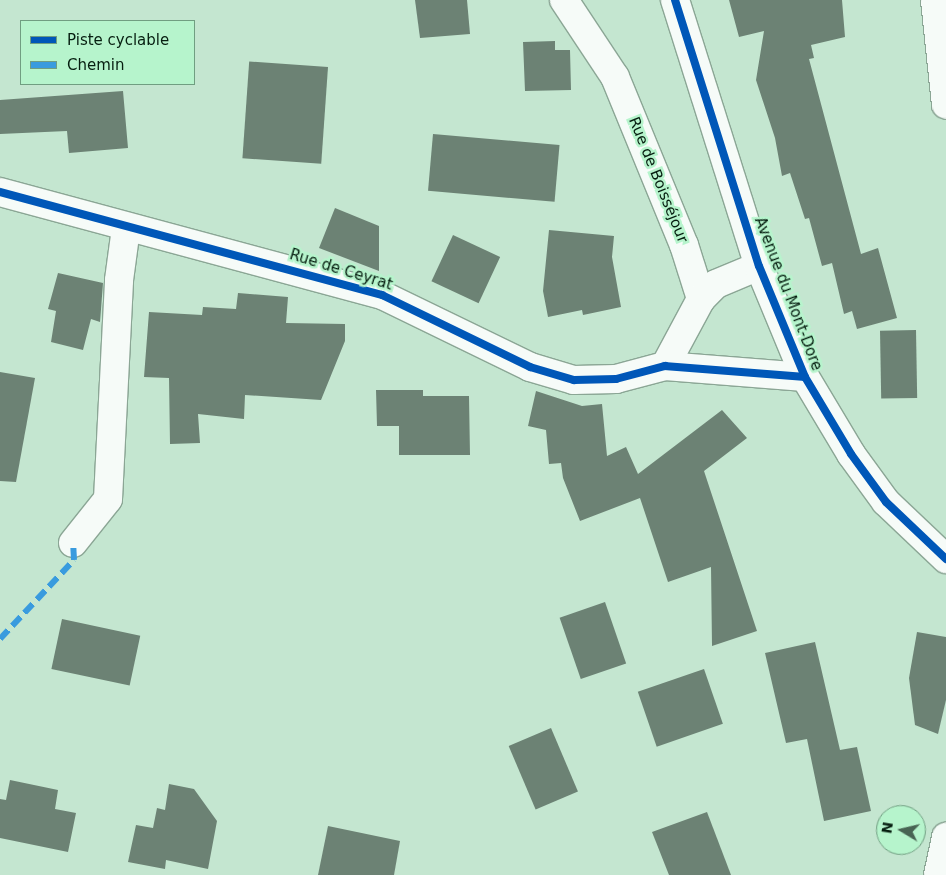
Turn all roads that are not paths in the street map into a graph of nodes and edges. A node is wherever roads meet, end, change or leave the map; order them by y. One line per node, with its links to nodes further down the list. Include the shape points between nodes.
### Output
1 (564, 0): 8 (street, Rue de Boisséjour, via 599,50 623,94 684,245)
2 (676, 0): 7 (street, Avenue du Mont-Dore)
3 (935, 0): 4 (street)
4 (946, 104)
5 (0, 192): 6 (street, Rue de Ceyrat)
6 (126, 228): 9 (street, Rue de Ceyrat, via 382,294 530,367 574,380 616,379); 11 (street, via 119,280 108,499)
7 (759, 266): 8 (street, via 716,284); 10 (street, Avenue du Mont-Dore)
8 (701, 299): 9 (street)
9 (665, 366): 10 (street, Rue de Ceyrat)
10 (804, 377): 12 (street, Avenue du Mont-Dore, via 851,454 886,502)
11 (73, 543)
12 (946, 559)
13 (946, 837): 14 (street)
14 (938, 875)

